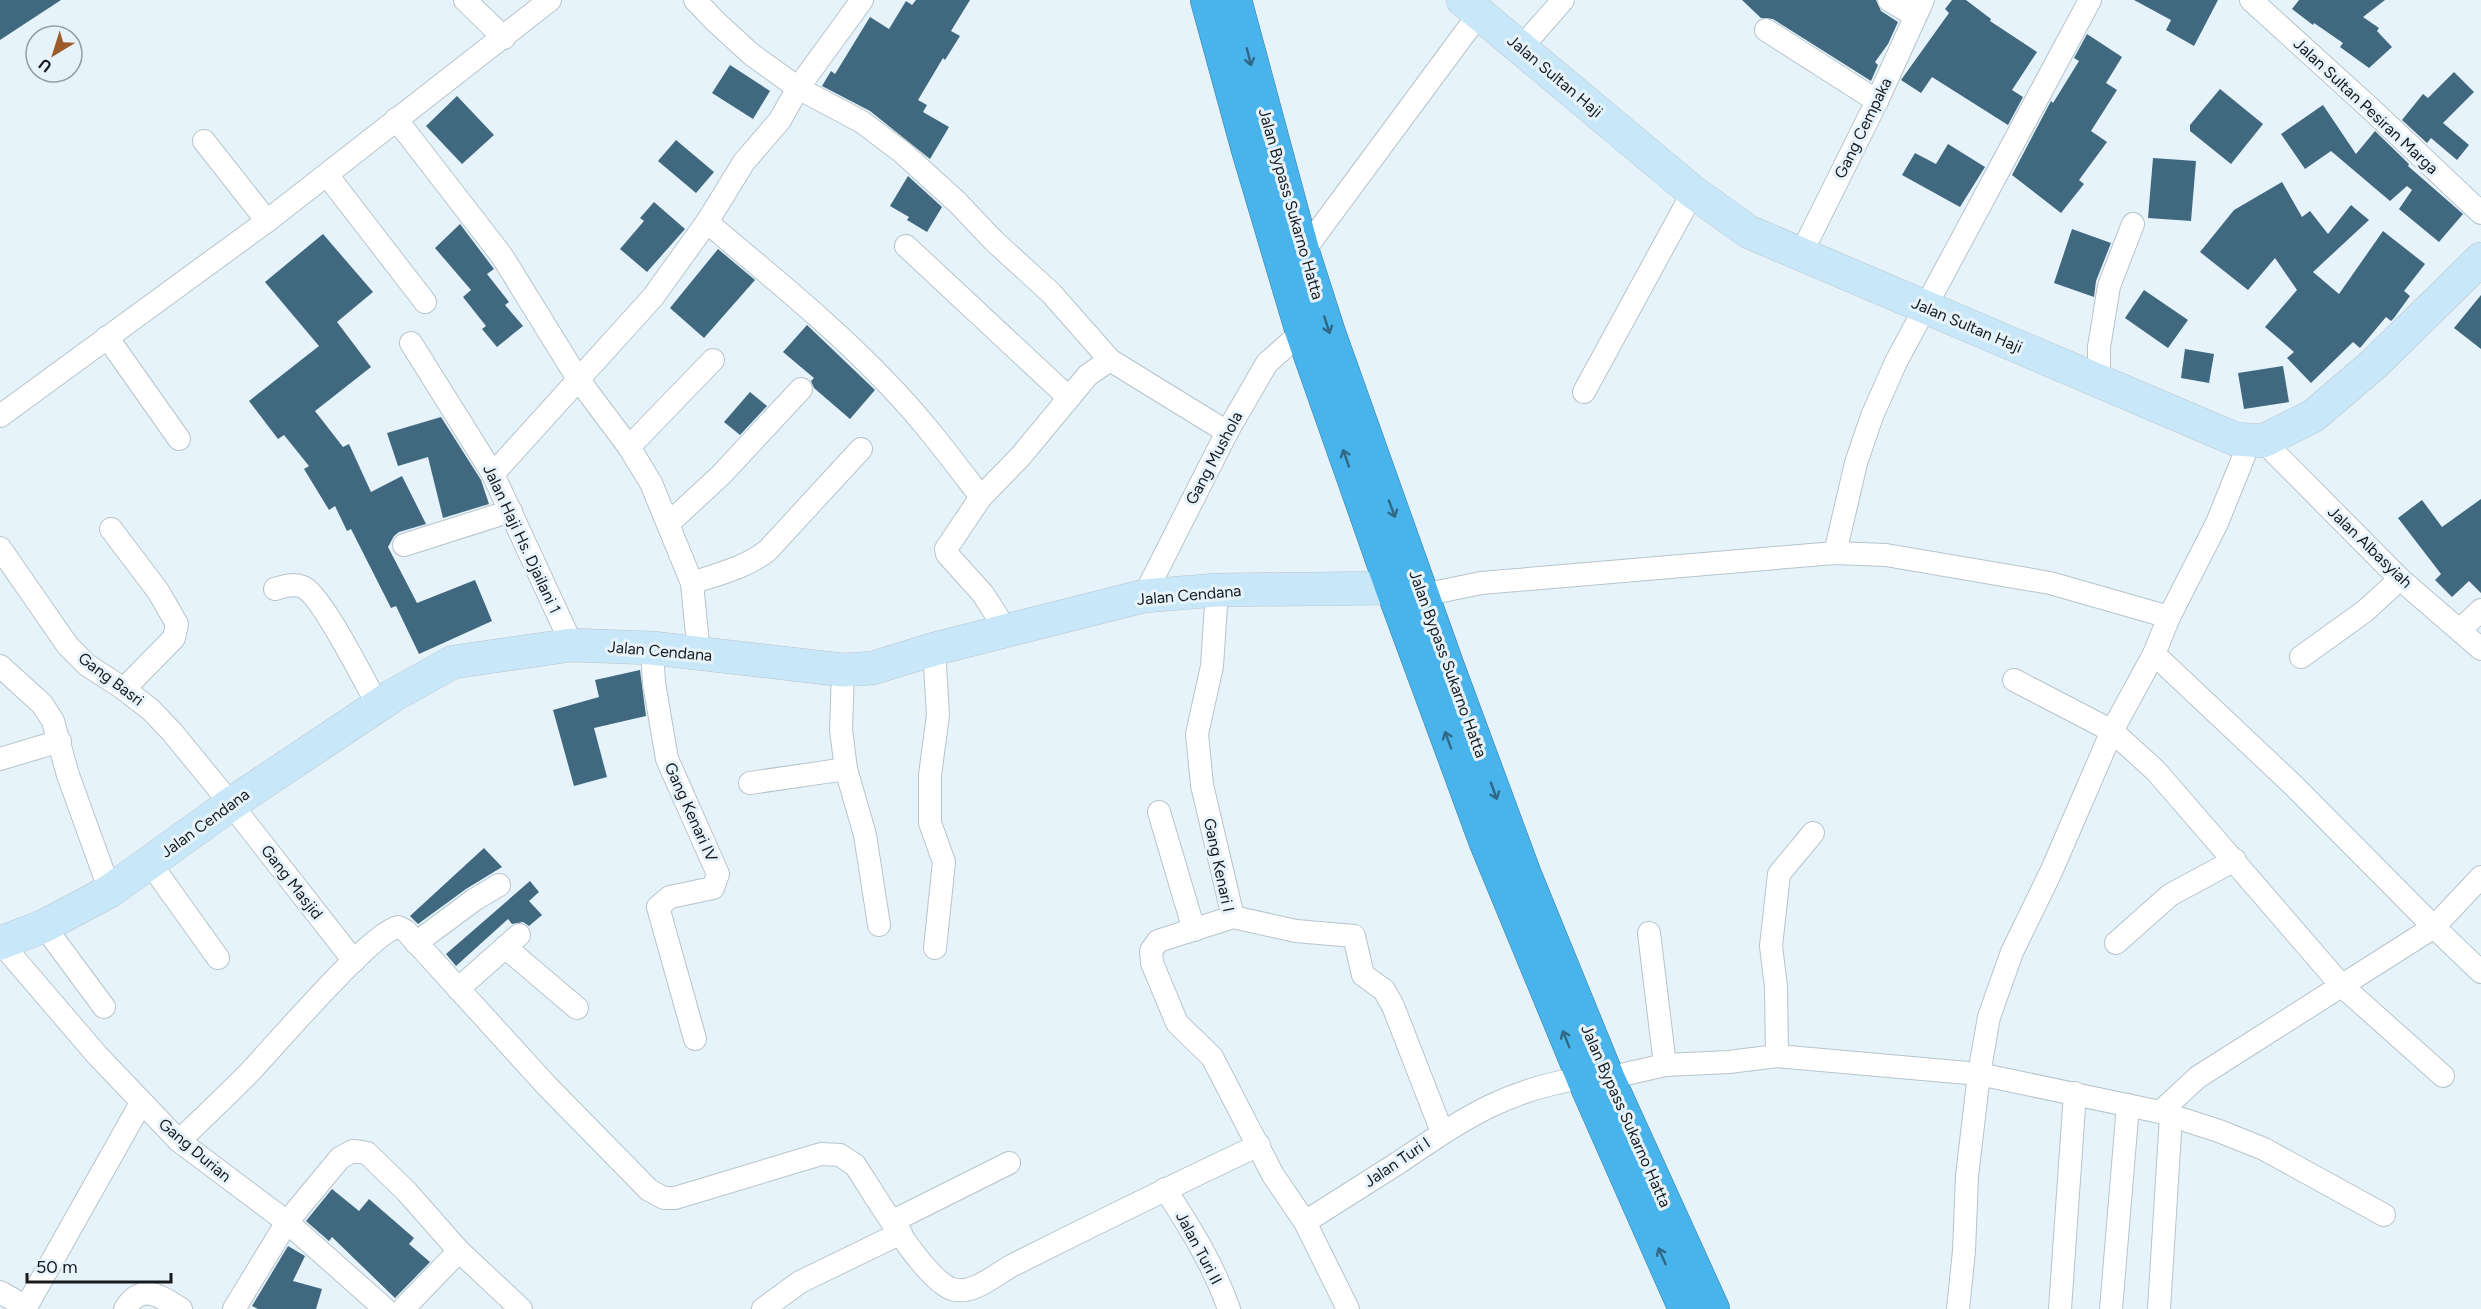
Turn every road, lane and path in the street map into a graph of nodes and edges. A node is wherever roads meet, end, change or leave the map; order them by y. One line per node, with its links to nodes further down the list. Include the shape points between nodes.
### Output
1 (465, 0): 14 (street)
2 (550, 0): 14 (street)
3 (695, 0): 16 (street, via 751,54)
4 (862, 0): 16 (street)
5 (1207, 0): 32 (highway, Jalan Bypass Sukarno Hatta)
6 (1235, 0): 27 (highway, Jalan Bypass Sukarno Hatta, one-way to 27)
7 (1563, 0): 15 (street)
8 (1889, 0): 12 (street)
9 (2090, 0): 31 (street)
10 (2251, 0): 22 (street, Jalan Sultan Pesiran Marga)
11 (1471, 7): 15 (street, Jalan Sultan Haji); 27 (street)
12 (1919, 8): 17 (street, Gang Cempaka)
13 (1766, 30): 17 (street)
14 (504, 38): 18 (street)
15 (1521, 48): 21 (street, Jalan Sultan Haji)
16 (798, 88): 24 (street, via 780,120 744,162); 36 (street, via 862,122 903,153 1051,293)
17 (1877, 101): 28 (street, Gang Cempaka)
18 (396, 119): 20 (street); 37 (street, via 502,256)
19 (204, 141): 23 (street)
20 (329, 173): 23 (street); 30 (street)
21 (1694, 192): 28 (street, Jalan Sultan Haji, via 1749,232); 40 (street)
22 (2481, 213)
23 (267, 221): 33 (street)
24 (707, 222): 37 (street, via 653,297); 49 (street, via 812,310 889,385)
25 (2133, 224): 38 (street, via 2109,286 2099,347)
26 (906, 246): 41 (street)
27 (1303, 252): 60 (highway, Jalan Bypass Sukarno Hatta, one-way to 60)
28 (1801, 254): 31 (street, Jalan Sultan Haji)
29 (2477, 271): 45 (street, via 2313,416)
30 (425, 302)
31 (1925, 307): 38 (street, Jalan Sultan Haji); 55 (street, via 1872,416 1856,463)
32 (1302, 332): 43 (street, Gang Mushola, via 1267,363); 60 (highway, Jalan Bypass Sukarno Hatta, one-way to 32)
33 (107, 337): 42 (street); 44 (street)
34 (411, 343): 48 (street, Jalan Haji Hs. Djailani 1)
35 (713, 360): 46 (street)
36 (1110, 360): 41 (street, via 1088,375); 43 (street)
37 (578, 379): 46 (street); 48 (street)
38 (2099, 381): 45 (street, Jalan Sultan Haji, via 2235,439)
39 (801, 389): 51 (street, via 721,475)
40 (1584, 392)
41 (1069, 398): 49 (street)
42 (0, 416)
43 (1227, 432): 61 (street, Gang Mushola)
44 (179, 439)
45 (2257, 441): 56 (street, Jalan Albasyiah); 63 (street)
46 (629, 447): 51 (street)
47 (861, 449): 57 (street, via 761,555 744,566)
48 (493, 474): 50 (street, Jalan Haji Hs. Djailani 1)
49 (981, 497): 64 (street, via 945,551 983,594)
50 (511, 511): 53 (street); 66 (street, Jalan Haji Hs. Djailani 1)
51 (669, 523): 57 (street)
52 (111, 529): 76 (street, via 158,591 177,624 174,638)
53 (404, 545)
54 (0, 548): 76 (street, Gang Basri, via 68,646)
55 (1835, 553): 60 (street); 63 (street, via 1886,555 2050,583)
56 (2400, 579): 65 (street, Jalan Albasyiah); 72 (street)
57 (692, 583): 71 (street)
58 (275, 589): 77 (street, via 297,585 310,591)
59 (1217, 590): 60 (street, Jalan Cendana); 61 (street, Jalan Cendana); 91 (street, Gang Kenari I, via 1212,666 1197,734 1202,785)
60 (1407, 591): 113 (highway, Jalan Bypass Sukarno Hatta, via 1525,875)
61 (1144, 596): 64 (street, Jalan Cendana)
62 (2481, 610): 65 (street)
63 (2169, 617): 70 (street)
64 (1006, 630): 68 (street, Jalan Cendana)
65 (2460, 630): 69 (street, Jalan Albasyiah)
66 (572, 645): 67 (street, Jalan Cendana); 77 (street, Jalan Cendana, via 453,662)
67 (652, 648): 71 (street, Jalan Cendana); 108 (street, Gang Kenari IV, via 667,759 718,874 712,888 670,897 658,907)
68 (934, 649): 74 (street, Jalan Cendana, via 873,668); 100 (street, via 938,715 930,775 930,823 944,862)
69 (2481, 649)
70 (2154, 654): 78 (street); 94 (street, via 2291,783)
71 (699, 655): 74 (street, Jalan Cendana)
72 (2301, 657)
73 (0, 666): 79 (street, via 49,712)
74 (843, 669): 81 (street, via 841,730)
75 (2014, 680): 78 (street)
76 (124, 688): 83 (street, Gang Basri, via 151,710)
77 (378, 705): 83 (street, Jalan Cendana)
78 (2112, 731): 86 (street, via 2156,771); 111 (street, via 2012,952 1989,1017)
79 (60, 741): 80 (street); 90 (street, via 68,775)
80 (0, 759)
81 (846, 769): 82 (street); 93 (street, via 865,836)
82 (750, 783)
83 (231, 804): 87 (street, Jalan Cendana); 102 (street, Gang Masjid)
84 (1159, 812): 95 (street)
85 (1813, 833): 109 (street, via 1779,874 1771,946)
86 (2235, 860): 99 (street, via 2170,895); 104 (street)
87 (150, 863): 90 (street, Jalan Cendana); 101 (street)
88 (2481, 877): 94 (street)
89 (498, 885): 98 (street)
90 (110, 891): 92 (street, Jalan Cendana)
91 (1233, 917): 95 (street, Gang Kenari I); 118 (street, via 1296,931 1354,936 1362,972 1384,990 1394,1006)
92 (44, 926): 97 (street, Jalan Cendana); 106 (street)
93 (879, 926)
94 (2434, 927): 103 (street); 104 (street)
95 (1194, 930): 120 (street, Gang Kenari I, via 1158,941 1151,951 1152,963 1177,1023 1212,1057)
96 (1649, 933): 110 (street)
97 (0, 943): 115 (street, Gang Durian)
98 (416, 943): 102 (street, via 406,931 394,928); 105 (street)
99 (2116, 944)
100 (935, 948)
101 (218, 958)
102 (354, 961): 119 (street)
103 (2481, 972)
104 (2341, 985): 112 (street); 117 (street, via 2198,1077)
105 (458, 989): 107 (street, via 512,941); 126 (street, via 656,1195 675,1198 832,1153 855,1165)
106 (104, 1007)
107 (577, 1008)
108 (695, 1039)
109 (1777, 1056): 110 (street, Jalan Turi I); 111 (street, Jalan Turi I)
110 (1665, 1065): 113 (street, Jalan Turi I)
111 (1979, 1074): 114 (street, Jalan Turi I); 141 (street)
112 (2443, 1076)
113 (1595, 1078): 118 (street, Jalan Turi I, via 1557,1082 1511,1095); 139 (highway, Jalan Bypass Sukarno Hatta, one-way to 113); 140 (highway, Jalan Bypass Sukarno Hatta)
114 (2075, 1093): 116 (street, Jalan Turi I); 142 (street)
115 (141, 1103): 119 (street, Gang Durian); 129 (street)
116 (2128, 1105): 117 (street, Jalan Turi I); 143 (street)
117 (2165, 1114): 123 (street, Jalan Turi I, via 2264,1149); 144 (street)
118 (1442, 1132): 125 (street, Jalan Turi I)
119 (179, 1141): 124 (street, Gang Durian)
120 (1259, 1145): 122 (street); 125 (street, Gang Kenari I, via 1273,1175)
121 (1009, 1163): 126 (street)
122 (1165, 1189): 126 (street, via 967,1290 953,1290 932,1276); 137 (street, Jalan Turi II, via 1207,1260)
123 (2384, 1215)
124 (287, 1222): 127 (street, via 340,1158 362,1151 407,1192); 132 (street); 133 (street, Gang Durian)
125 (1305, 1222): 138 (street)
126 (897, 1227): 136 (street, via 800,1282)
127 (459, 1251): 134 (street); 135 (street)
128 (0, 1292): 129 (street)
129 (25, 1308)
130 (125, 1309): 131 (street, via 133,1298 152,1293)
131 (181, 1309)
132 (234, 1309)
133 (385, 1309)
134 (403, 1309)
135 (521, 1309)
136 (763, 1309)
137 (1229, 1309)
138 (1348, 1309)
139 (1686, 1309)
140 (1713, 1309)
141 (1958, 1309)
142 (2060, 1309)
143 (2111, 1309)
144 (2159, 1309)

